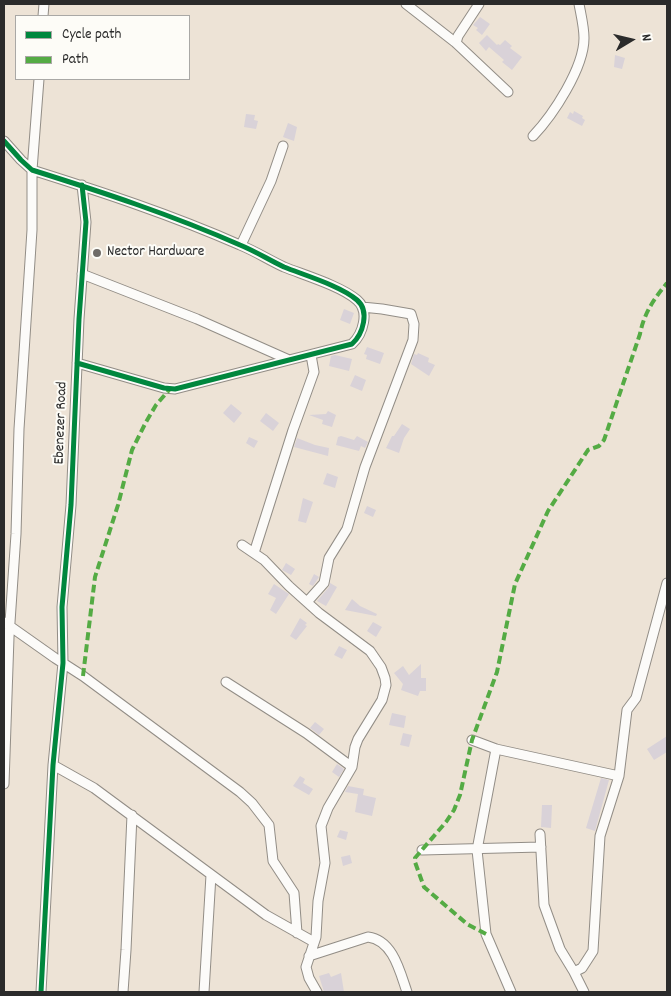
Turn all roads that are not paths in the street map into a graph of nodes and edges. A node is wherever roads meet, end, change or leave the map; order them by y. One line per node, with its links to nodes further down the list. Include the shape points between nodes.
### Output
1 (406, 4): 4 (street)
2 (479, 4): 4 (street)
3 (579, 4): 7 (street, via 584,38 581,60 555,109)
4 (456, 43): 6 (street)
5 (38, 80): 10 (street)
6 (508, 92)
7 (533, 136)
8 (4, 141): 10 (street)
9 (283, 146): 12 (street, via 271,181)
10 (32, 170): 11 (street); 22 (street, via 32,230 19,429 16,534)
11 (82, 185): 12 (street); 13 (street, Ebenezer Road, via 86,222)
12 (241, 245): 14 (street, via 347,294)
13 (82, 274): 16 (street); 17 (street, Ebenezer Road)
14 (362, 307): 15 (street, via 363,324 354,342); 21 (street, via 411,314 413,340 365,467 348,529 329,558 324,583)
15 (311, 355): 16 (street); 19 (street, via 314,372 292,430)
16 (287, 359): 17 (street, via 175,389)
17 (77, 363): 24 (street, Ebenezer Road, via 71,505 62,607)
18 (242, 545): 19 (street)
19 (254, 553): 21 (street)
20 (667, 582): 30 (street, via 636,698 627,710)
21 (307, 602): 29 (street, via 370,651 385,678 382,700 358,739)
22 (7, 624): 23 (street); 24 (street)
23 (6, 639): 31 (street)
24 (63, 663): 28 (street, Ebenezer Road); 38 (street, via 252,802 270,825 273,861 294,893)
25 (226, 682): 29 (street)
26 (472, 740): 27 (street)
27 (496, 749): 30 (street); 36 (street)
28 (54, 765): 32 (street); 42 (street, Ebenezer Road)
29 (352, 767): 39 (street, via 321,826 325,863)
30 (619, 776): 41 (street, via 600,836 593,952 582,968)
31 (4, 784)
32 (132, 815): 37 (street); 43 (street)
33 (540, 834): 34 (street)
34 (540, 847): 36 (street); 41 (street, via 544,905 560,949)
35 (422, 850): 36 (street)
36 (477, 850): 47 (street, via 486,934)
37 (211, 875): 38 (street); 44 (street)
38 (297, 933): 39 (street)
39 (314, 942): 40 (street)
40 (309, 956): 45 (street, via 306,967); 46 (street, via 368,937 376,938 396,961)
41 (574, 972): 48 (street)
42 (41, 992)
43 (123, 992)
44 (204, 992)
45 (317, 992)
46 (407, 992)
47 (511, 992)
48 (584, 992)

